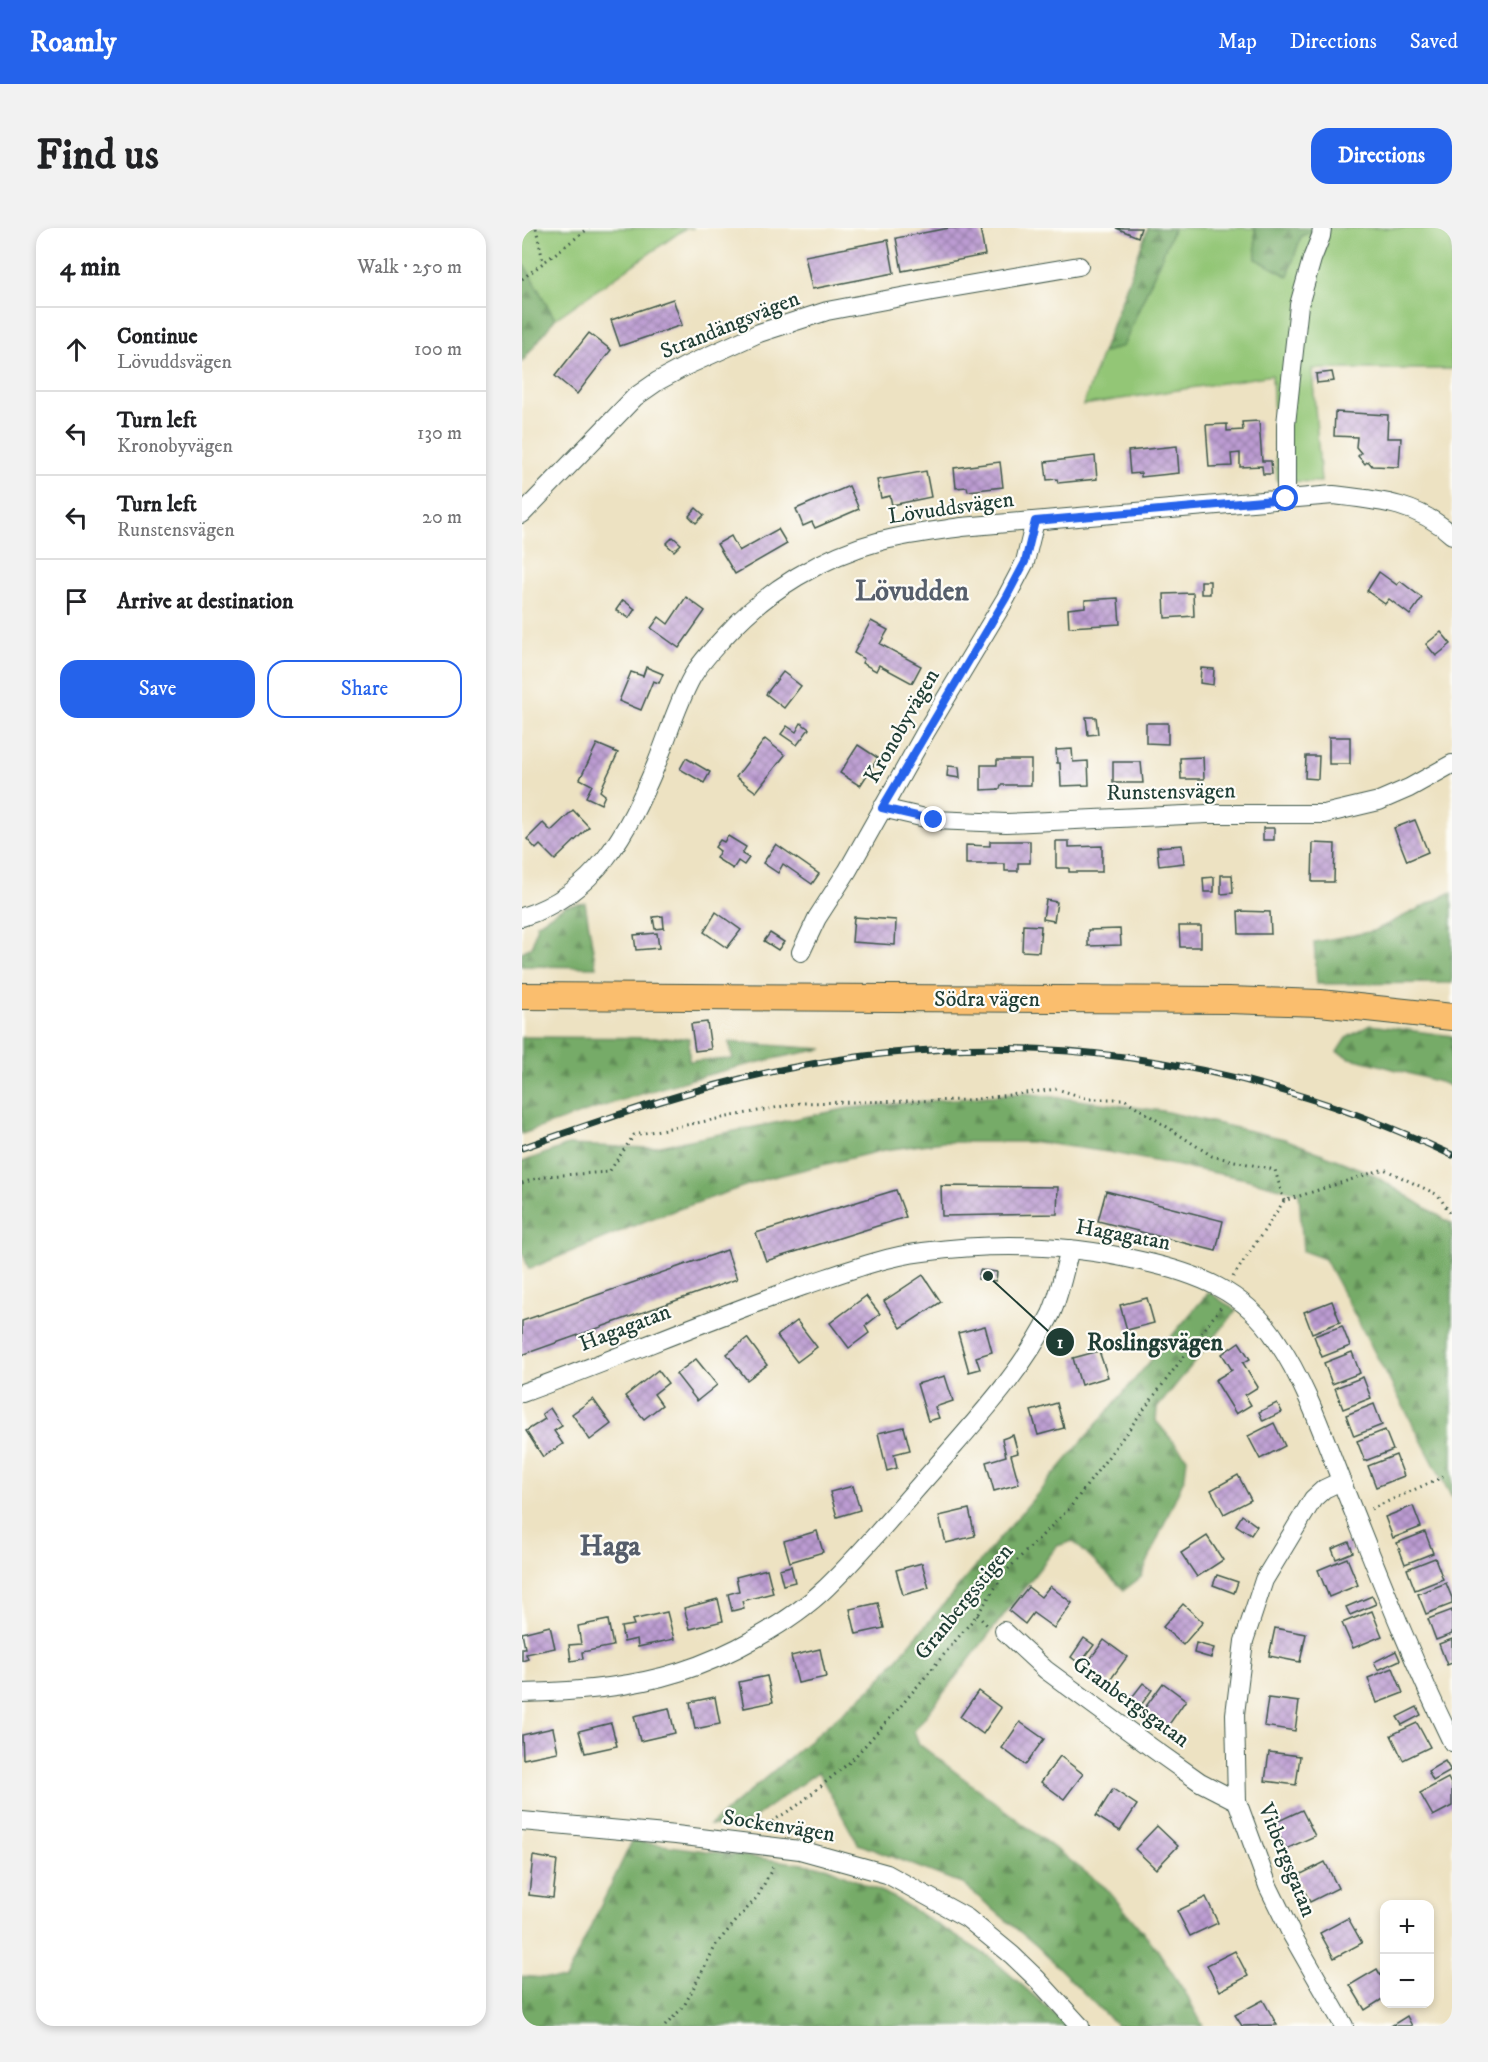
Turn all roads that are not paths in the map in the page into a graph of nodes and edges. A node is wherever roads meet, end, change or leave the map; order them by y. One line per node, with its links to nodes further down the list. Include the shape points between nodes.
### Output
1 (1322, 228): 3 (street, via 1299,305 1286,424)
2 (1079, 266): 4 (street, Strandängsvägen, via 827,311 759,333 707,356 635,397)
3 (1286, 499): 5 (street, Lövuddsvägen); 6 (street, Lövuddsvägen, via 1333,495 1409,507)
4 (522, 514)
5 (1035, 521): 8 (street, Kronobyvägen, via 1025,562 1011,589); 9 (street, Lövuddsvägen, via 916,533 879,542 816,567 759,603 713,649 693,676 656,765 622,836 604,862 543,910)
6 (1452, 535)
7 (1452, 764): 8 (street, Runstensvägen, via 1379,801 1324,814 1208,814 1006,823 934,820)
8 (882, 808): 10 (street, Kronobyvägen)
9 (522, 917)
10 (801, 952)
11 (522, 996): 12 (highway, Södra vägen, via 1229,1000 1320,1003)
12 (1452, 1017)
13 (1070, 1249): 14 (street, Hagagatan, via 988,1245 920,1252 870,1264); 15 (street, Hagagatan, via 1179,1269 1232,1294 1254,1312 1277,1340 1308,1399); 17 (street, via 1052,1312 1023,1362 826,1588 786,1620 740,1647 680,1672 633,1683)
14 (522, 1393)
15 (1341, 1481): 18 (street, Hagagatan); 19 (street, Vitbergsgatan, via 1313,1499 1264,1580 1244,1641 1236,1704)
16 (1004, 1631): 19 (street, Granbergsgatan, via 1046,1670 1152,1748 1200,1782)
17 (522, 1693)
18 (1452, 1742)
19 (1237, 1801): 22 (street, Vitbergsgatan, via 1268,1886)
20 (522, 1821): 21 (street, Sockenvägen, via 800,1850 886,1874 967,1918 1012,1954)
21 (1080, 2026)
22 (1344, 2026)

